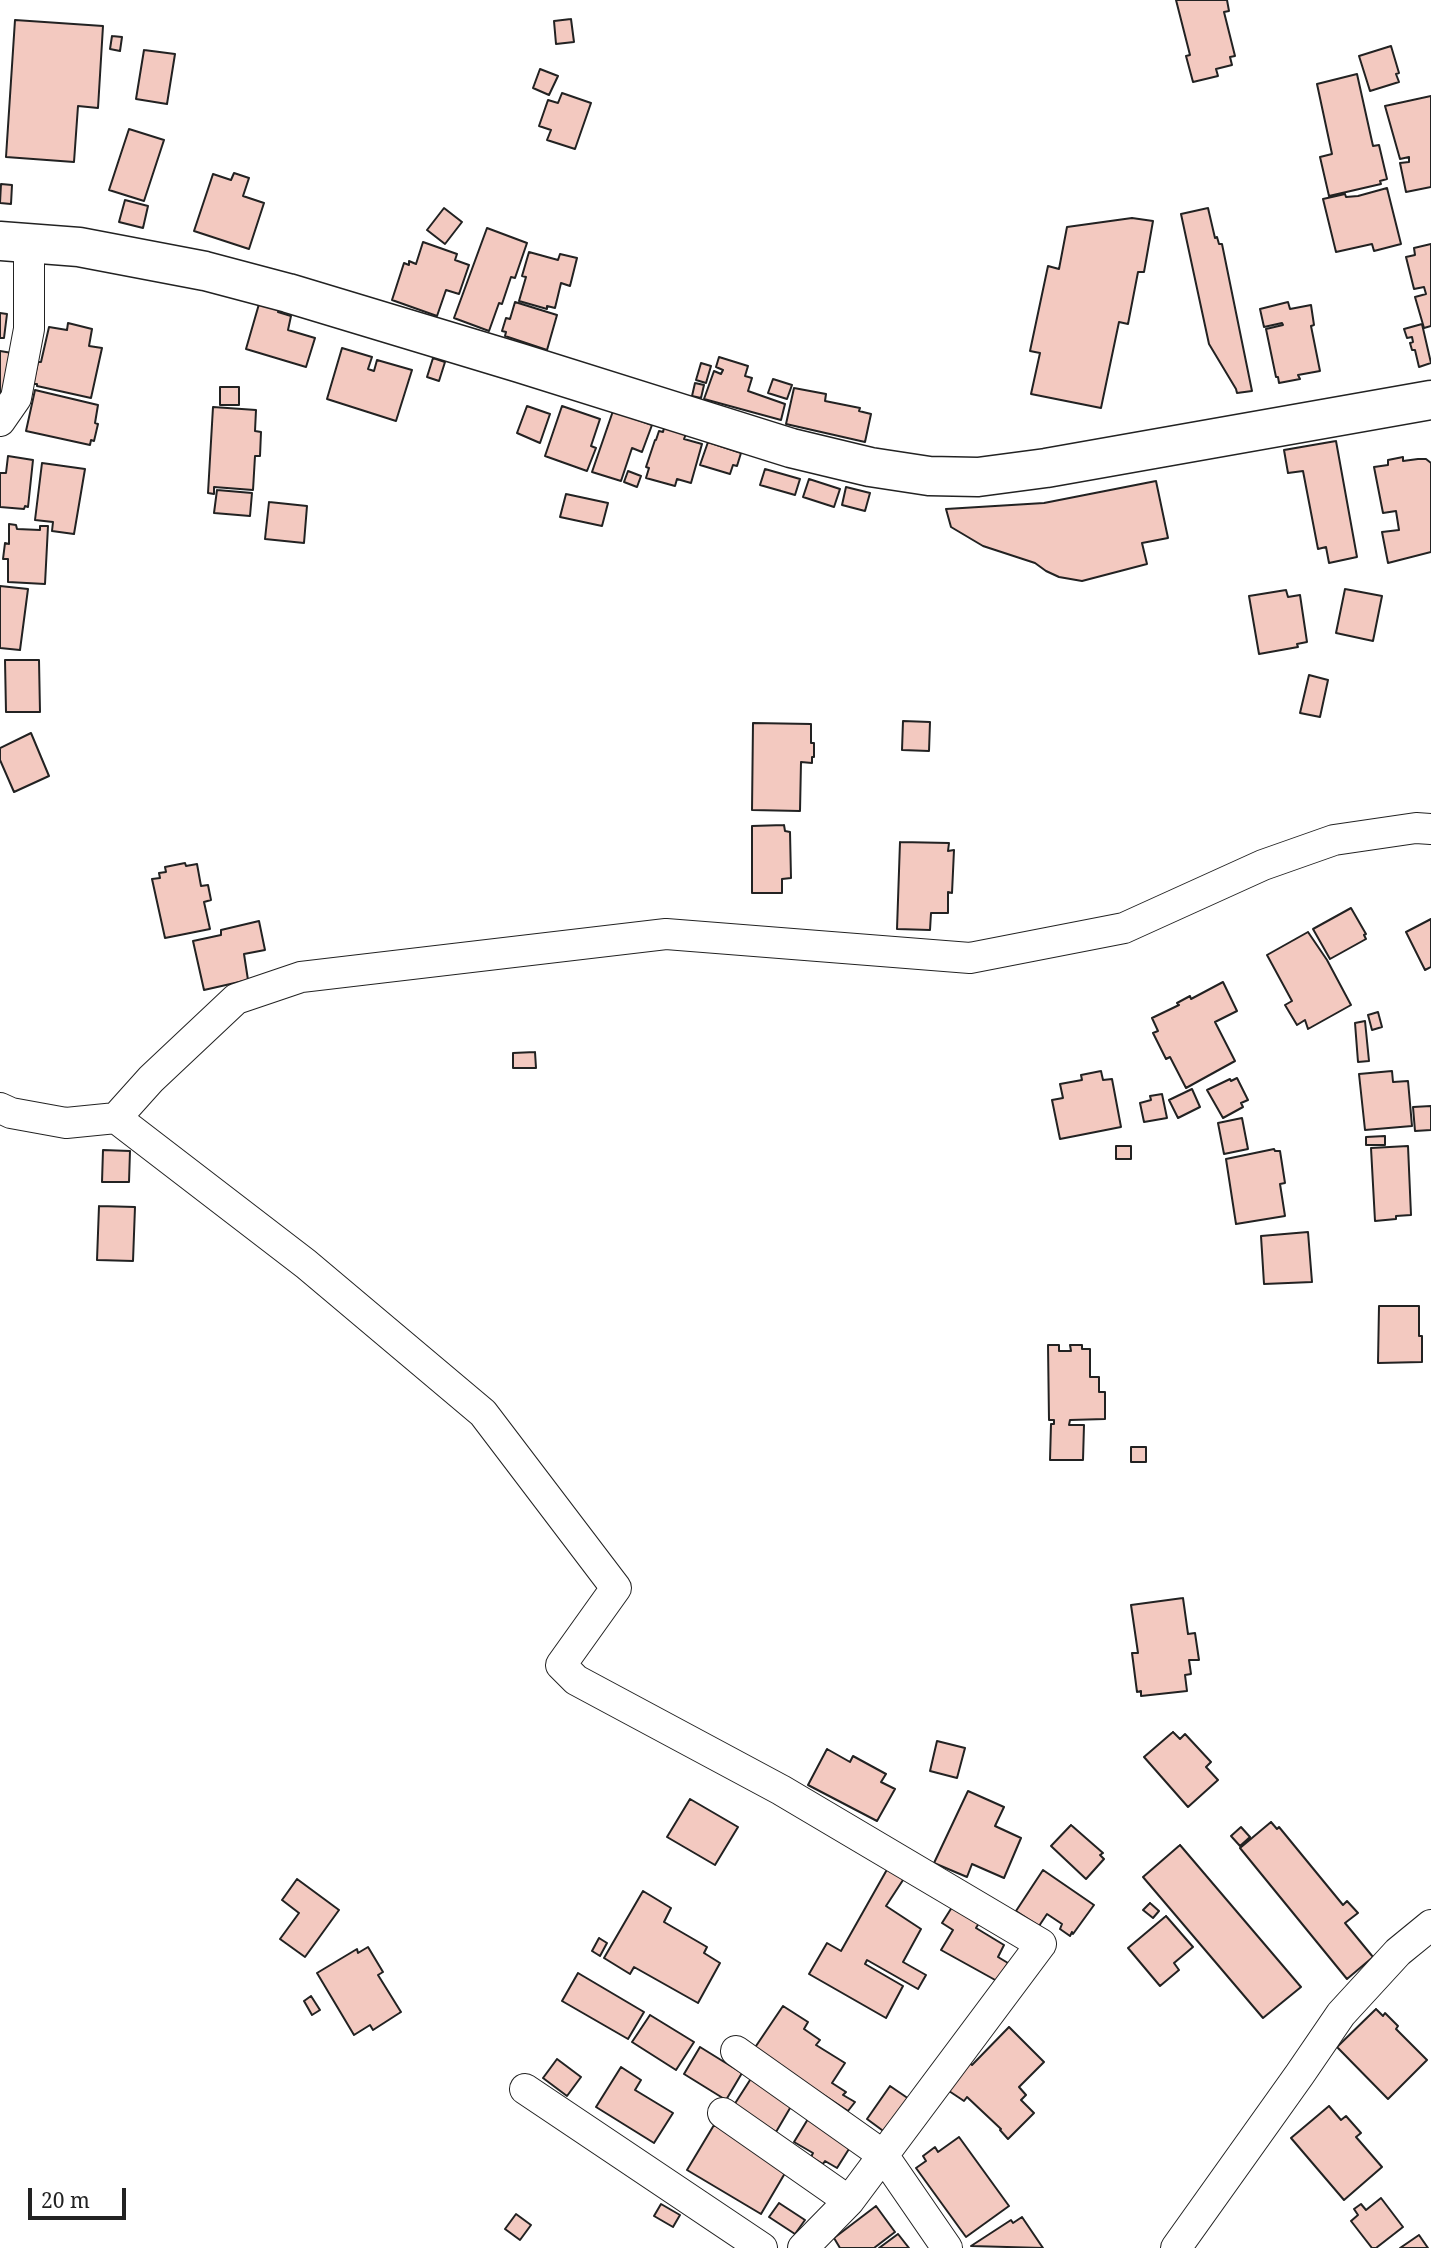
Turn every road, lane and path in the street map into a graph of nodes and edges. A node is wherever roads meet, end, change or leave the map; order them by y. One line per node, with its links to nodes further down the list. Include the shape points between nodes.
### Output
1 (15, 241): 2 (street, via 79,247 205,271 791,448 929,476 978,477 1046,468); 3 (street, via 29,329 16,398)
2 (1431, 400)
3 (0, 421)
4 (1431, 829): 6 (street, via 1334,840 1263,865 1124,928 970,958 666,934 301,977 236,999)
5 (0, 1108): 6 (street, via 66,1123)
6 (116, 1118): 11 (street, via 306,1264 483,1413 616,1588 561,1665 576,1680 781,1790 1041,1944)
7 (1431, 1925): 16 (street, via 1398,1952 1341,2014)
8 (736, 2051): 11 (street)
9 (525, 2089): 13 (street)
10 (723, 2113): 12 (street)
11 (883, 2155): 12 (street); 15 (street)
12 (849, 2201): 14 (street)
13 (762, 2248)
14 (803, 2248)
15 (947, 2248)
16 (1176, 2248)

